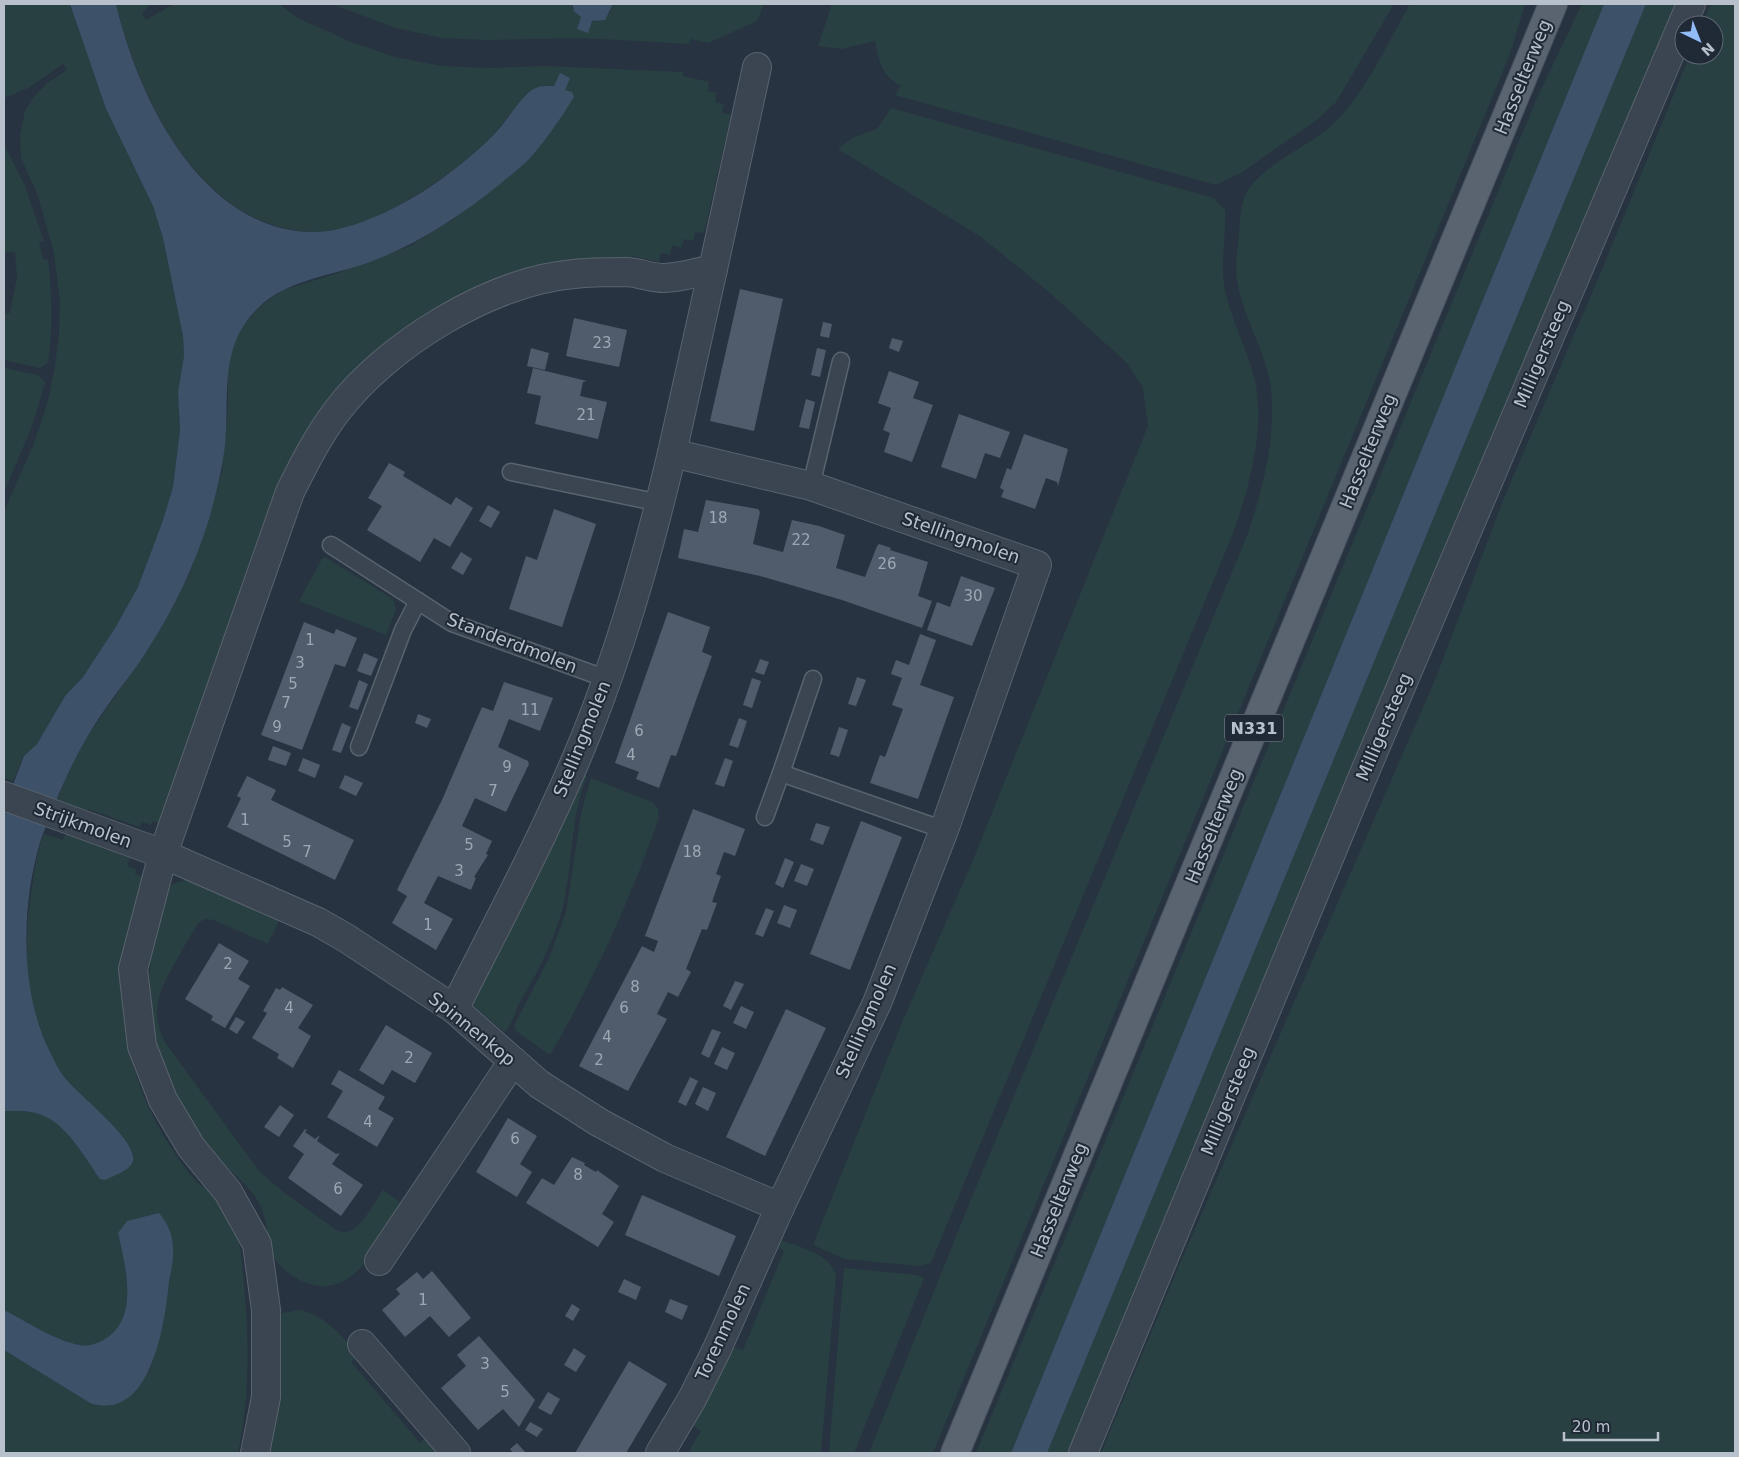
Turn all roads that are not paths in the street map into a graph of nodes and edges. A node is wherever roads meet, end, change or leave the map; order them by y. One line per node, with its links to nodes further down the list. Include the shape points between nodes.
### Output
1 (1553, 4): 28 (main road, Hasselterweg / N331)
2 (1691, 4): 29 (street, Milligersteeg, via 1364,772)
3 (757, 67): 4 (street, Stellingmolen)
4 (713, 269): 6 (street, Stellingmolen); 19 (street, via 665,278 628,272 573,274 530,283 481,300 430,327 381,363 338,409 290,492)
5 (841, 360): 8 (lane)
6 (672, 453): 8 (street, Stellingmolen); 9 (street, Stellingmolen)
7 (511, 472): 9 (lane)
8 (812, 486): 18 (street, Stellingmolen, via 1037,565)
9 (660, 503): 12 (street, Stellingmolen)
10 (331, 545): 11 (lane, Standerdmolen)
11 (418, 602): 12 (lane, Standerdmolen, via 452,623); 14 (lane, via 403,630)
12 (607, 679): 20 (street, Stellingmolen, via 575,763 531,858)
13 (813, 679): 15 (lane)
14 (359, 747)
15 (781, 773): 17 (lane); 18 (lane)
16 (4, 796): 19 (street, Strijkmolen)
17 (765, 816)
18 (944, 830): 22 (street, Stellingmolen, via 877,1002)
19 (163, 854): 20 (street, Spinnenkop, via 318,922); 25 (street, via 133,969 142,1046 163,1100 191,1147 228,1192 257,1244 266,1310 266,1387)
20 (454, 1009): 21 (street, Spinnenkop)
21 (513, 1061): 22 (street, Spinnenkop, via 539,1084 600,1123 665,1158); 23 (street)
22 (780, 1207): 27 (street, Torenmolen, via 717,1349)
23 (379, 1261)
24 (362, 1344): 26 (street)
25 (255, 1453)
26 (456, 1453)
27 (660, 1453)
28 (955, 1453)
29 (1083, 1453)

